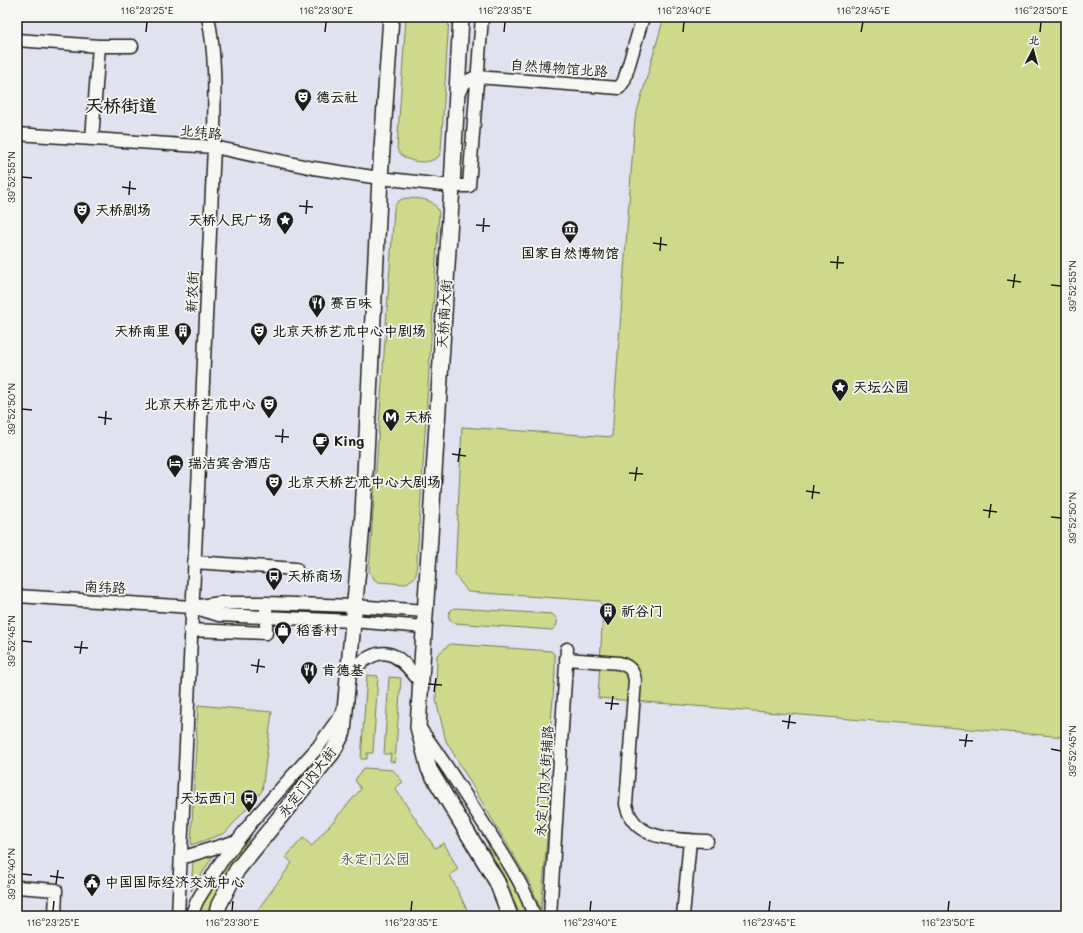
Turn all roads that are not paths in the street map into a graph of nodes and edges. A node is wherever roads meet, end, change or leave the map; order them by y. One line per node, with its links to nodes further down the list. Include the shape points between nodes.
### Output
1 (208, 17): 13 (street, 新农街, via 214,47)
2 (391, 17): 14 (main road)
3 (461, 17): 10 (main road, 天桥南大街)
4 (482, 17): 9 (street)
5 (643, 17): 9 (street, 自然博物馆北路, via 624,81 619,88)
6 (17, 40): 7 (street)
7 (98, 46): 8 (street); 12 (street)
8 (132, 46)
9 (477, 77): 10 (street, via 468,80 462,86); 15 (street, 北纬路, via 469,186)
10 (457, 98): 15 (main road, 天桥南大街)
11 (17, 134): 12 (street, 北纬路)
12 (92, 139): 13 (street, 北纬路)
13 (214, 147): 14 (street, 北纬路, via 313,168); 16 (street, 新农街)
14 (380, 178): 15 (street, 北纬路); 22 (main road, via 363,514)
15 (452, 186): 21 (main road, 天桥南大街)
16 (194, 562): 17 (street); 20 (street, 新农街)
17 (296, 569)
18 (17, 596): 20 (street, 南纬路)
19 (266, 603): 20 (street, 南纬路, via 220,603); 22 (street, 南纬路); 23 (street)
20 (192, 607): 23 (street, 南纬路, via 219,615); 25 (street)
21 (426, 611): 22 (street); 24 (main road)
22 (354, 613): 23 (street, 南纬路); 24 (street); 26 (main road, 永定门内大街)
23 (266, 617): 25 (street, via 266,633)
24 (424, 627): 27 (main road)
25 (190, 630): 33 (street)
26 (348, 673): 27 (street, via 360,663 386,652 399,657); 28 (main road, 永定门内大街)
27 (420, 682): 29 (main road)
28 (345, 709): 31 (street, via 318,747); 38 (main road, 永定门内大街, via 343,732 332,753 237,870)
29 (418, 726): 39 (main road, via 429,769 498,882); 40 (street, via 478,814 525,892)
30 (690, 840): 32 (street); 41 (street, 永定门内大街辅路, via 658,836 644,831 632,821 628,810 626,804 635,680 632,671 619,663 566,654); 42 (street)
31 (237, 841): 33 (street); 37 (street, via 210,878)
32 (707, 841)
33 (181, 858): 36 (street)
34 (17, 888): 35 (street, via 56,890)
35 (55, 916)
36 (178, 916)
37 (191, 916)
38 (216, 916)
39 (510, 916)
40 (534, 916)
41 (550, 916)
42 (684, 916)

